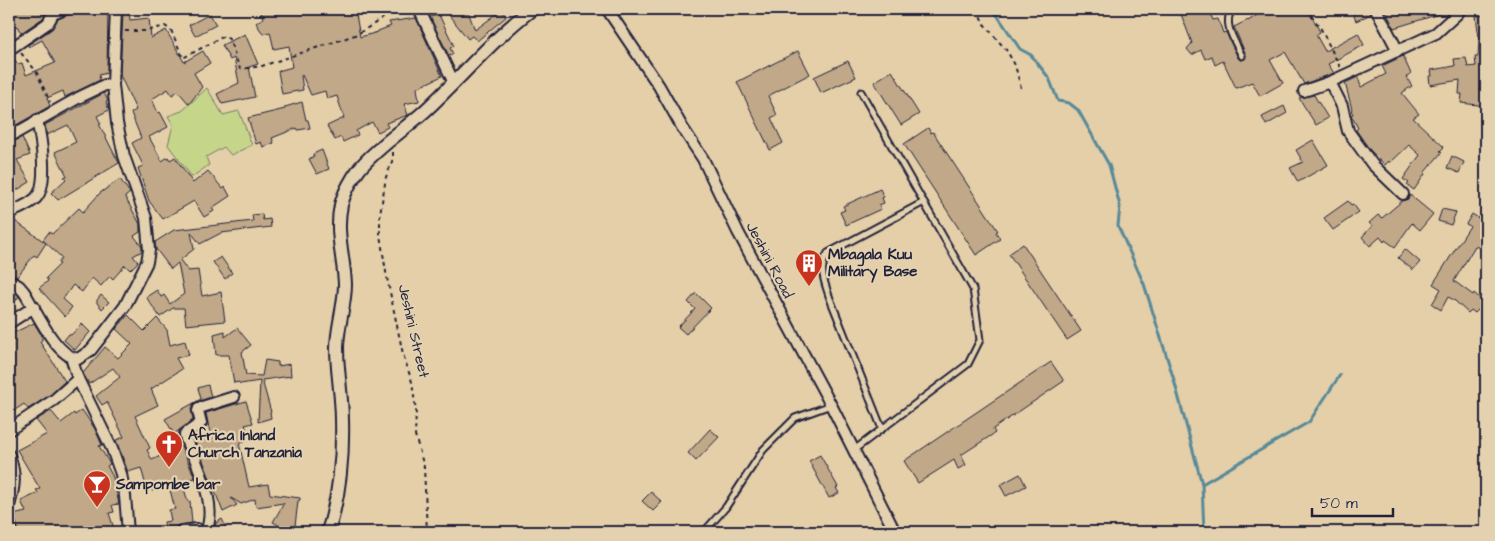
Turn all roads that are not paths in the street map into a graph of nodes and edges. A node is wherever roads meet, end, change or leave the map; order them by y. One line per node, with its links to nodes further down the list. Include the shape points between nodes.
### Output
1 (65, 9): 9 (street, via 52,14 48,23)
2 (116, 9): 14 (street)
3 (419, 9): 13 (street)
4 (532, 9): 13 (street)
5 (607, 9): 28 (street, Jeshini Road, via 703,159 738,232)
6 (1232, 9): 11 (lane, via 1228,21 1230,32)
7 (1376, 9): 10 (street)
8 (1459, 9): 10 (street, via 1436,33)
9 (13, 47)
10 (1398, 51): 12 (street)
11 (1242, 56)
12 (1330, 82): 15 (street); 19 (street, via 1342,106 1348,131 1372,164)
13 (454, 83): 40 (street, via 359,169 341,205 340,248 345,283 337,347 341,457 335,510)
14 (112, 84): 17 (street); 25 (street, via 124,156 146,218 149,250 147,262 119,314 91,350 78,359)
15 (1304, 90)
16 (861, 92): 20 (lane)
17 (37, 120): 18 (street); 21 (street, via 43,163 40,192 34,200)
18 (9, 137)
19 (1403, 194)
20 (924, 202): 29 (lane, via 973,289 980,340 968,364); 29 (lane, via 828,253 822,261 822,274 829,296)
21 (9, 213)
22 (9, 280): 23 (street, via 24,292)
23 (34, 307): 24 (street); 25 (street, via 57,345)
24 (9, 322)
25 (71, 357): 26 (street)
26 (78, 379): 30 (street, via 54,400); 36 (street, via 121,474)
27 (234, 397): 39 (street, via 199,408 201,423 189,430 185,438 195,457 210,508)
28 (831, 405): 31 (street, Jeshini Road); 41 (lane, via 795,418 763,450 726,507)
29 (882, 429): 31 (lane)
30 (9, 430)
31 (854, 450): 42 (street, Jeshini Road)
32 (9, 455): 33 (street, via 15,482)
33 (9, 506)
34 (9, 522): 35 (street)
35 (12, 532)
36 (128, 532)
37 (180, 532): 38 (street, via 197,529)
38 (198, 532)
39 (206, 532)
40 (328, 532)
41 (704, 532)
42 (895, 532)

